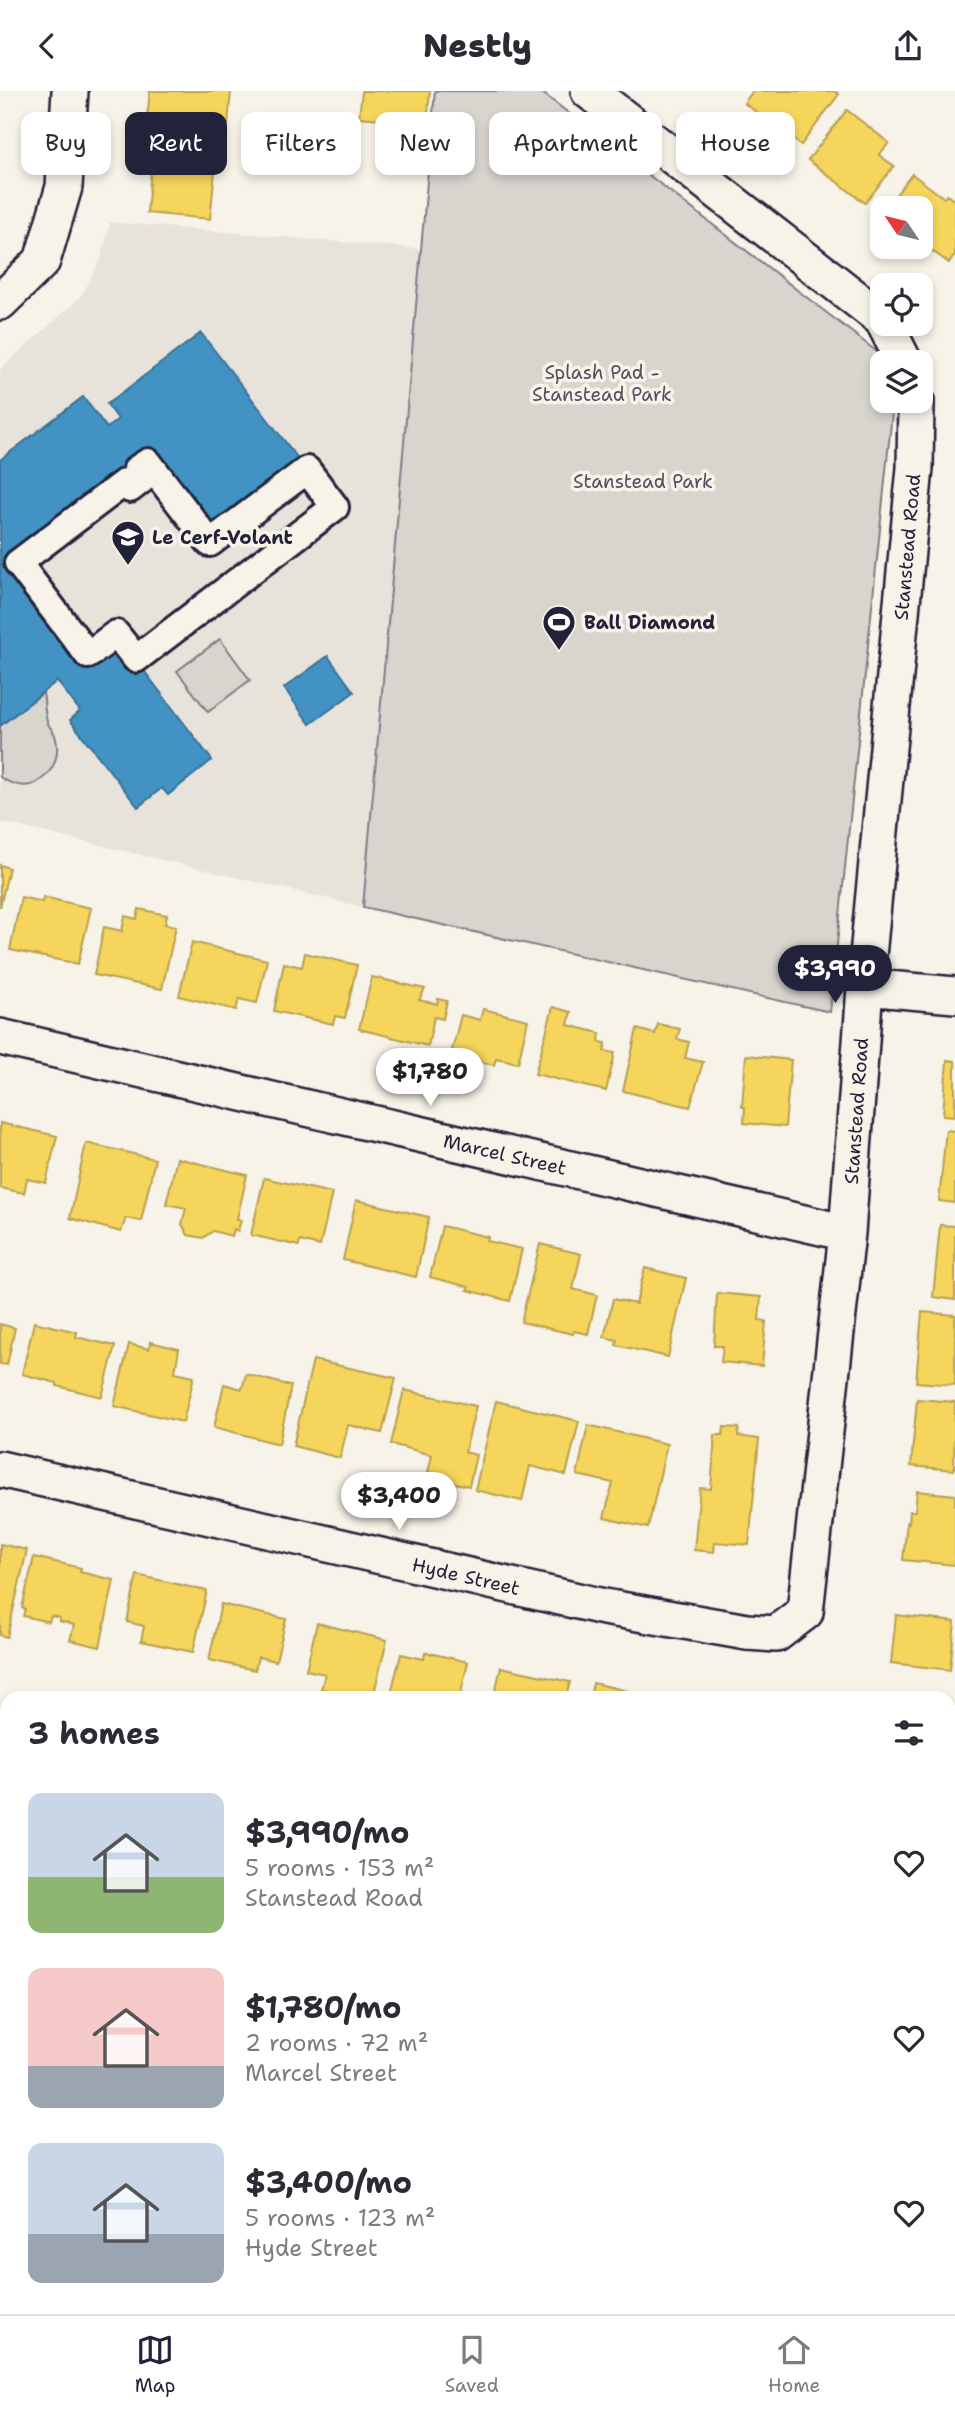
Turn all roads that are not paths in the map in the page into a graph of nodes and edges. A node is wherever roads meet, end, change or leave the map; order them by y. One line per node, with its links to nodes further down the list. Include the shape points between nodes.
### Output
1 (70, 91): 3 (street, via 64,187 42,261)
2 (589, 91): 4 (street)
3 (0, 302)
4 (870, 310)
5 (916, 413): 7 (street, Stanstead Road, via 915,468)
6 (307, 470): 6 (street, via 335,507 136,659 116,634 88,655 18,563 125,482 130,489 144,478 137,469 148,461 210,543)
7 (865, 987): 8 (street); 10 (street, Stanstead Road)
8 (955, 995)
9 (0, 1037): 10 (street, Marcel Street)
10 (847, 1233): 12 (street, Stanstead Road)
11 (0, 1469): 12 (street, Hyde Street, via 591,1604 708,1626 776,1634)
12 (805, 1612)

